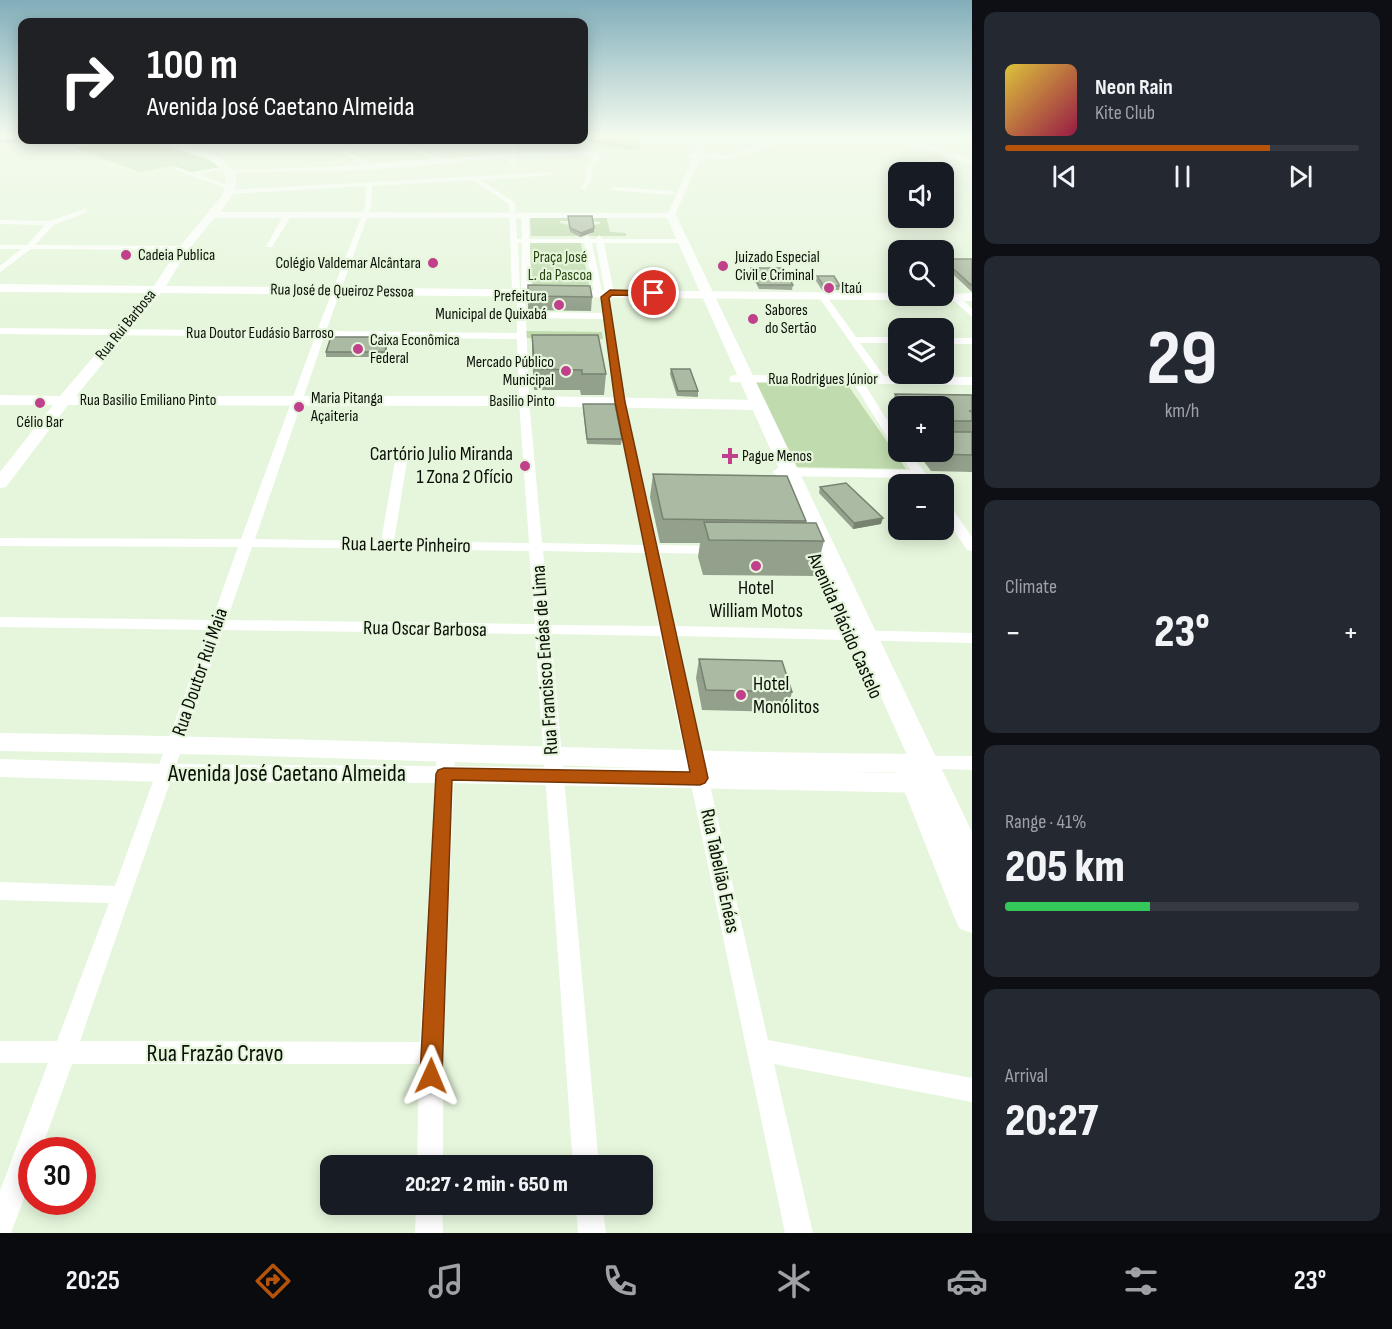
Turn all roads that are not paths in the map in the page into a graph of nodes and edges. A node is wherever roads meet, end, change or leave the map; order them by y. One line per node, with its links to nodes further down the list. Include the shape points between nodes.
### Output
1 (227, 195): 7 (main road, Rua Rui Barbosa)
2 (370, 195): 10 (street, Rua Doutor Rui Maia)
3 (500, 195): 8 (street, via 509,200)
4 (655, 195): 5 (street)
5 (673, 197): 11 (street)
6 (85, 211): 14 (street)
7 (212, 214): 12 (main road); 23 (main road, Rua Rui Barbosa)
8 (512, 214): 9 (main road); 10 (main road); 15 (street)
9 (525, 214): 11 (main road); 16 (street)
10 (365, 215): 12 (main road); 27 (street, Rua Doutor Rui Maia)
11 (668, 215): 19 (main road, Avenida Plácido Castelo)
12 (287, 216): 20 (street)
13 (5, 223): 14 (street)
14 (51, 223): 22 (street)
15 (513, 239): 16 (street); 33 (street)
16 (526, 239): 17 (street); 33 (street)
17 (587, 239): 18 (street); 28 (street)
18 (599, 239): 19 (street); 28 (street)
19 (678, 239): 29 (main road, Avenida Plácido Castelo)
20 (269, 245)
21 (0, 247): 22 (street)
22 (29, 247): 23 (street); 24 (street)
23 (184, 248): 26 (main road, Rua Rui Barbosa)
24 (0, 270)
25 (0, 288): 26 (main road, Rua José de Queiroz Pessoa)
26 (157, 290): 27 (main road, Rua José de Queiroz Pessoa); 37 (main road, Rua Rui Barbosa)
27 (336, 290): 33 (main road, Rua José de Queiroz Pessoa); 38 (street, Rua Doutor Rui Maia)
28 (604, 294): 29 (main road, Rua José de Queiroz Pessoa); 33 (main road, Rua José de Queiroz Pessoa); 35 (street, Rua Tabelião Enéas)
29 (703, 294): 30 (main road, Rua José de Queiroz Pessoa); 44 (main road, Avenida Plácido Castelo)
30 (822, 296): 31 (main road, Rua José de Queiroz Pessoa); 39 (street)
31 (955, 297): 32 (main road, Rua José de Queiroz Pessoa); 34 (street)
32 (972, 297)
33 (521, 299): 35 (street); 43 (street, Rua Francisco Enéas de Lima)
34 (972, 314)
35 (606, 316): 52 (street, Rua Tabelião Enéas, via 608,350)
36 (0, 331): 37 (street, Rua Doutor Eudásio Barroso)
37 (120, 333): 38 (street, Rua Doutor Eudásio Barroso); 49 (main road, Rua Rui Barbosa)
38 (322, 334): 43 (street, Rua Doutor Eudásio Barroso); 50 (street, Rua Doutor Rui Maia)
39 (853, 340): 40 (street); 46 (street)
40 (888, 340)
41 (954, 341): 42 (street)
42 (972, 341)
43 (525, 345): 51 (street, Rua Francisco Enéas de Lima)
44 (741, 379): 45 (main road, Rua Rodrigues Júnior); 53 (main road, Avenida Plácido Castelo)
45 (856, 379): 46 (main road, Rua Rodrigues Júnior); 54 (street)
46 (882, 380): 47 (main road, Rua Rodrigues Júnior)
47 (972, 381)
48 (0, 400): 49 (main road, Rua Basilio Emiliano Pinto)
49 (64, 400): 50 (main road, Rua Basilio Emiliano Pinto); 57 (main road, Rua Rui Barbosa)
50 (297, 400): 51 (main road, Basilio Pinto); 63 (street, Rua Doutor Rui Maia)
51 (524, 401): 52 (main road, Basilio Pinto); 65 (street, Rua Francisco Enéas de Lima)
52 (620, 402): 53 (main road, Basilio Pinto); 67 (street, Rua Tabelião Enéas)
53 (753, 405): 58 (main road, Avenida Plácido Castelo)
54 (888, 428)
55 (401, 461): 64 (street)
56 (911, 462): 59 (street)
57 (6, 469): 60 (main road, Rua Rui Barbosa)
58 (784, 472): 59 (street); 73 (main road, Avenida Plácido Castelo)
59 (920, 474)
60 (0, 483)
61 (954, 521): 66 (street)
62 (0, 542): 63 (street, Rua Laerte Pinheiro)
63 (245, 543): 64 (street, Rua Laerte Pinheiro); 70 (street, Rua Doutor Rui Maia)
64 (387, 545): 65 (street, Rua Laerte Pinheiro)
65 (537, 547): 67 (street, Rua Laerte Pinheiro); 71 (street, Rua Francisco Enéas de Lima)
66 (972, 547)
67 (652, 549): 68 (street, Rua Laerte Pinheiro); 72 (street, Rua Tabelião Enéas)
68 (732, 550)
69 (0, 622): 70 (street, Rua Oscar Barbosa)
70 (215, 626): 71 (street, Rua Oscar Barbosa); 76 (street, Rua Doutor Rui Maia)
71 (543, 630): 72 (street, Rua Oscar Barbosa); 79 (street, Rua Francisco Enéas de Lima)
72 (667, 631): 73 (street, Rua Oscar Barbosa); 81 (street, Rua Tabelião Enéas)
73 (858, 635): 74 (street, Rua Oscar Barbosa); 83 (main road, Avenida Plácido Castelo)
74 (972, 638)
75 (0, 742): 76 (main road, Avenida José Caetano Almeida)
76 (176, 743): 78 (main road, Avenida José Caetano Almeida); 82 (street, Rua Doutor Rui Maia)
77 (972, 763): 83 (street)
78 (445, 764): 79 (main road, Avenida José Caetano Almeida); 82 (main road, Avenida José Caetano Almeida); 91 (street)
79 (553, 766): 81 (main road, Avenida José Caetano Almeida); 94 (street, Rua Francisco Enéas de Lima)
80 (0, 768): 82 (main road, Avenida José Caetano Almeida)
81 (698, 769): 83 (main road, Avenida José Caetano Almeida); 88 (street, Rua Tabelião Enéas)
82 (165, 773): 86 (street, Rua Doutor Rui Maia)
83 (920, 773): 84 (main road, Avenida Plácido Castelo); 87 (main road, Avenida Plácido Castelo)
84 (969, 852)
85 (0, 891): 86 (street)
86 (122, 895): 90 (street, Rua Doutor Rui Maia)
87 (972, 919)
88 (759, 1050): 92 (street); 100 (street, Rua Tabelião Enéas)
89 (0, 1052): 90 (street, Rua Frazão Cravo)
90 (63, 1053): 91 (street, Rua Frazão Cravo); 97 (street, Rua Doutor Rui Maia)
91 (431, 1053): 93 (street)
92 (972, 1090)
93 (430, 1155)
94 (585, 1155)
95 (429, 1215): 98 (street)
96 (591, 1215): 99 (street)
97 (0, 1227)
98 (429, 1233)
99 (592, 1233)
100 (799, 1233)

